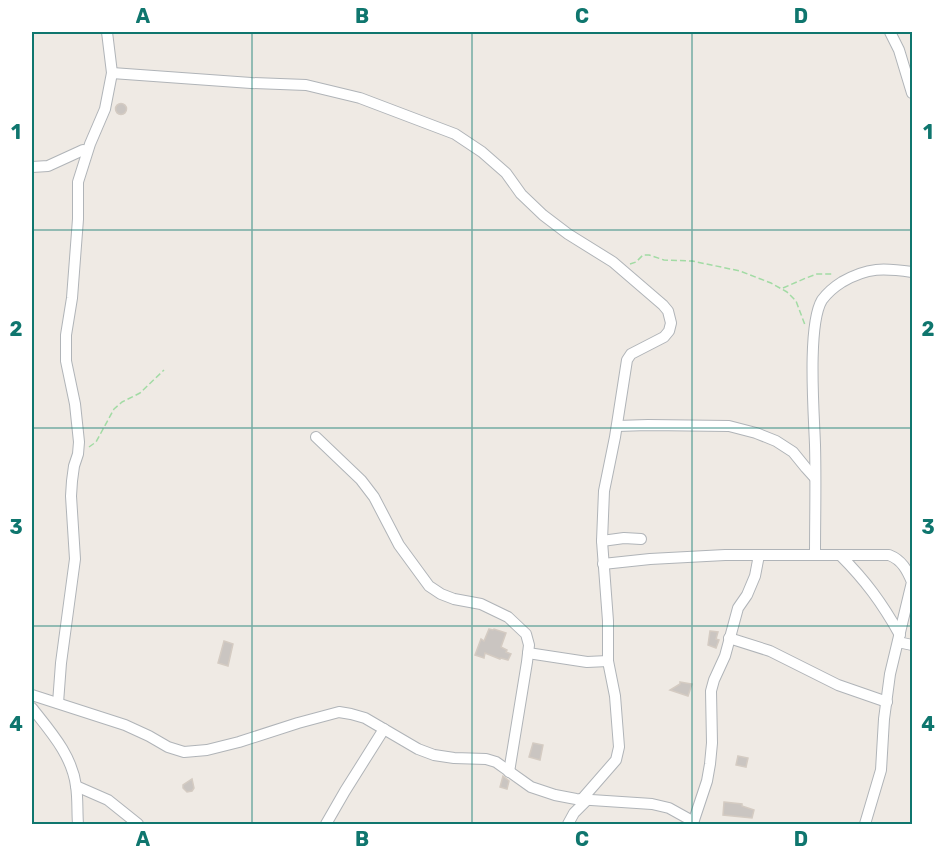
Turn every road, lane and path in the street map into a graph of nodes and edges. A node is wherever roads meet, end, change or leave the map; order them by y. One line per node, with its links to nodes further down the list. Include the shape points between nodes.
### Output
1 (107, 32): 3 (street)
2 (890, 32): 4 (street)
3 (112, 72): 7 (street, via 306,85 360,98 455,134 506,173 543,214); 15 (street, via 105,109 78,182 72,298 66,335)
4 (912, 93)
5 (83, 150): 6 (street, via 48,166)
6 (32, 167)
7 (617, 265): 10 (path, via 632,263 643,255 692,261 740,271); 13 (street, via 663,305 671,323 664,337 637,350 627,360)
8 (912, 272): 9 (street, via 876,269)
9 (852, 276): 10 (path, via 817,274); 11 (street, via 832,288 821,302)
10 (782, 289): 11 (path, via 796,301)
11 (814, 342): 16 (street)
12 (164, 370): 15 (path, via 140,393 117,406 96,442)
13 (617, 426): 16 (street, via 729,426 756,433 793,452); 18 (street, via 604,491)
14 (316, 437): 26 (street, via 362,480 399,545 429,586 441,594 481,604 508,617 526,634)
15 (78, 454): 30 (street, via 71,496 75,559)
16 (815, 478): 20 (street)
17 (641, 539): 18 (street)
18 (602, 541): 22 (street)
19 (759, 555): 20 (street); 22 (street); 23 (street, via 755,576 738,608)
20 (815, 555): 21 (street)
21 (840, 555): 24 (street, via 868,584); 24 (street, via 898,558 912,582)
22 (603, 564): 27 (street)
23 (729, 638): 29 (street, via 770,651 838,685); 36 (street, via 711,691 711,764)
24 (899, 638): 25 (street); 29 (street)
25 (912, 645)
26 (528, 653): 27 (street, via 587,662); 33 (street)
27 (608, 661): 35 (street, via 619,747 616,760)
28 (32, 695): 30 (street)
29 (887, 702): 41 (street, via 881,770)
30 (58, 703): 32 (street, via 125,725 184,752 228,745 339,712 365,718)
31 (32, 708): 34 (street, via 57,740)
32 (384, 729): 33 (street, via 434,755 486,759); 39 (street)
33 (509, 772): 35 (street, via 531,788)
34 (76, 786): 37 (street); 38 (street, via 108,800)
35 (585, 799): 36 (street, via 652,804 669,808); 40 (street)
36 (694, 824)
37 (78, 825)
38 (138, 825)
39 (326, 825)
40 (568, 825)
41 (865, 825)

